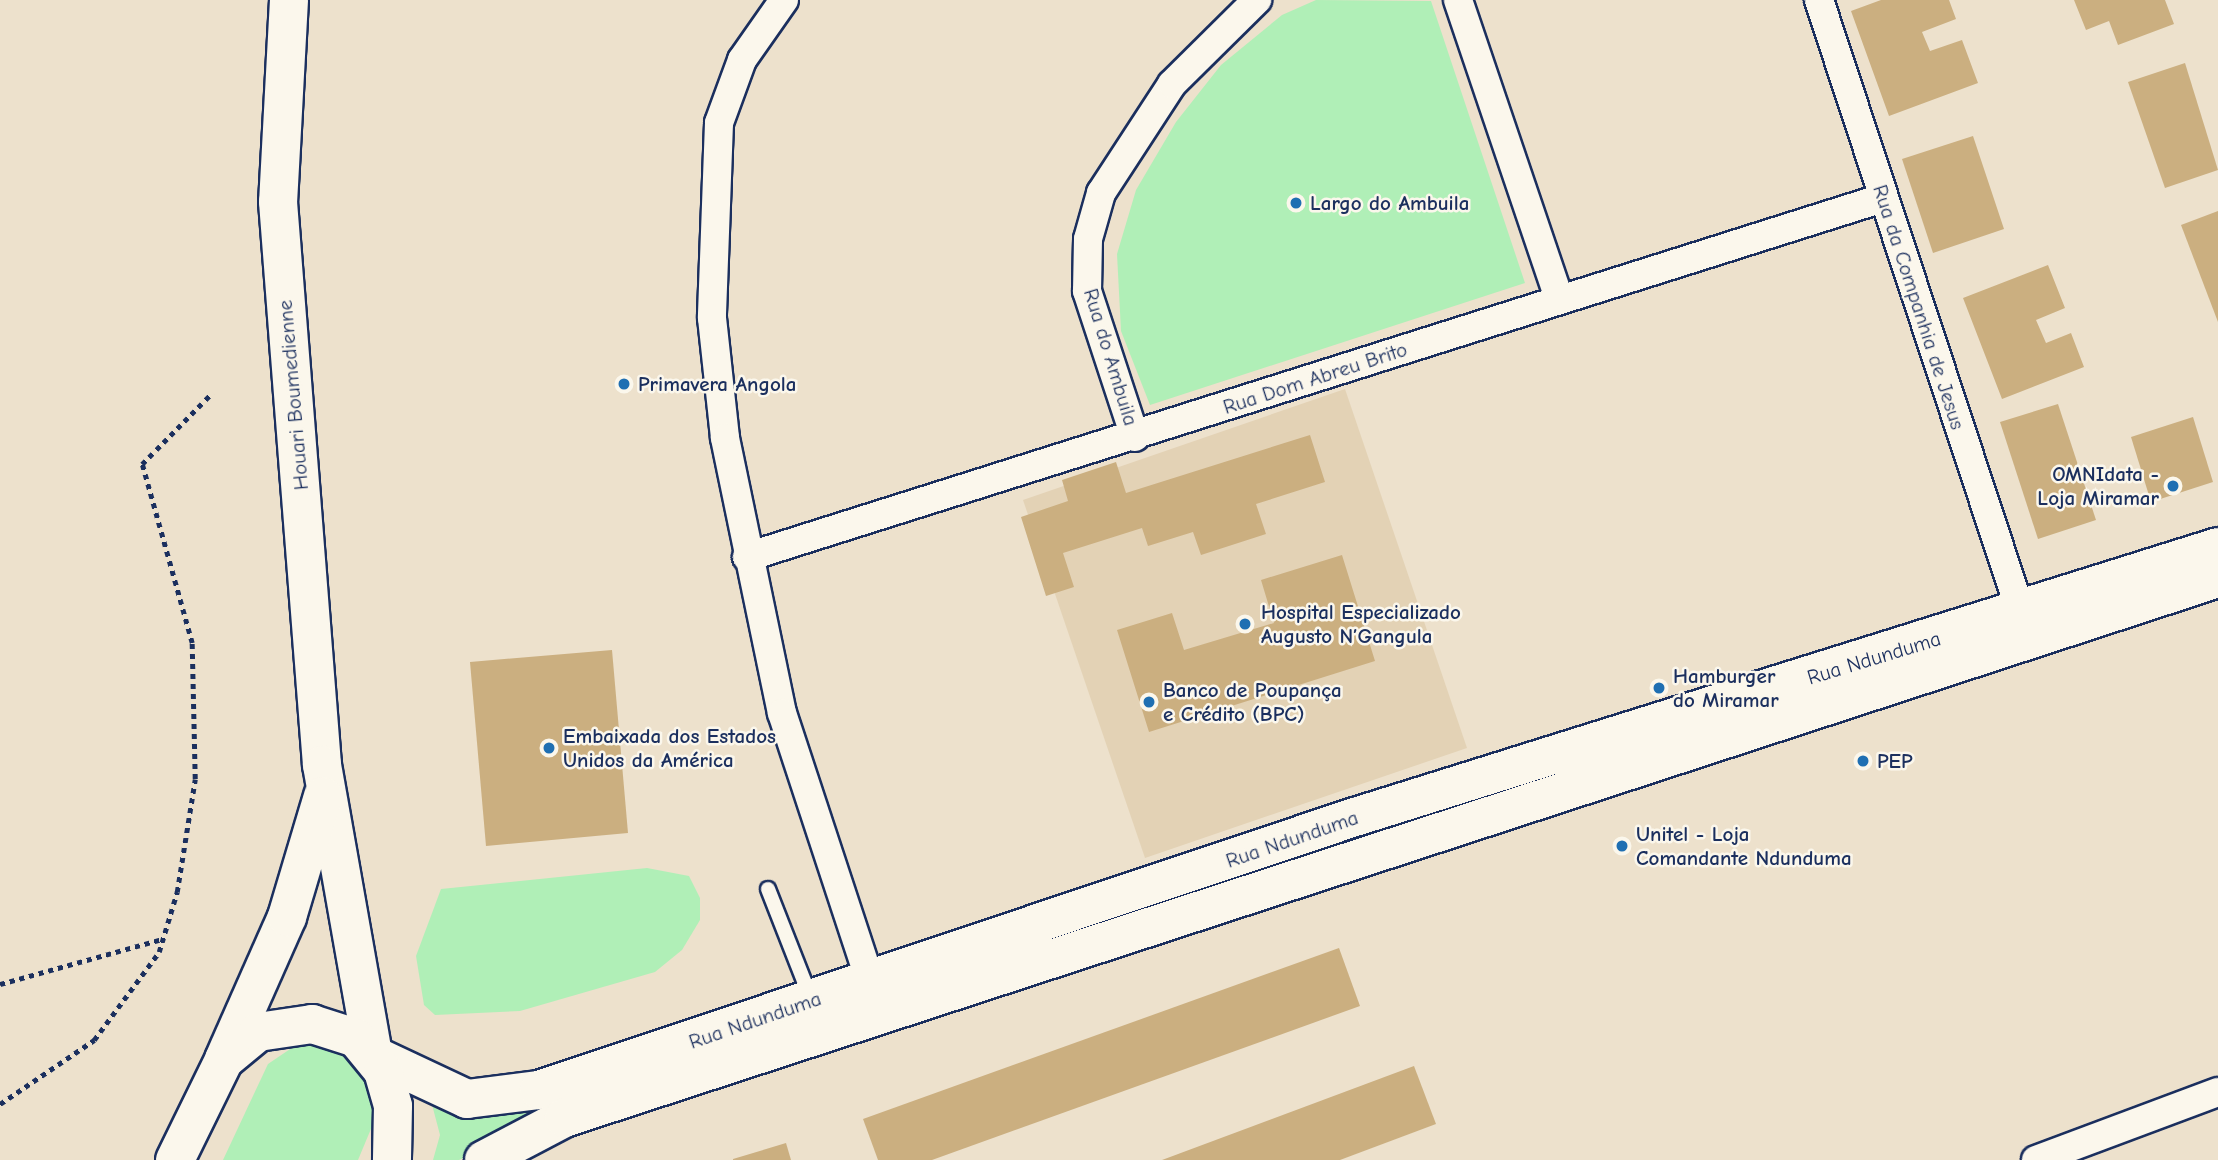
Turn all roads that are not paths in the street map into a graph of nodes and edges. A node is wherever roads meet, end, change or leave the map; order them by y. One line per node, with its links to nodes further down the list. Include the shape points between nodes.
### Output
1 (289, 0): 13 (main road, Houari Boumedienne, via 278,202)
2 (784, 0): 10 (street, via 742,60 719,122 712,318)
3 (1458, 0): 7 (street)
4 (1819, 0): 6 (street, Rua da Companhia de Jesus)
5 (1254, 1): 8 (street, Rua do Ambuila, via 1172,85 1101,193 1094,216 1087,291)
6 (1882, 198): 7 (street, Rua Dom Abreu Brito); 12 (street, Rua da Companhia de Jesus)
7 (1559, 299): 8 (street, Rua Dom Abreu Brito)
8 (1135, 437): 10 (street, Rua Dom Abreu Brito)
9 (2218, 547): 12 (main road, Rua Ndunduma)
10 (747, 557): 15 (street, via 782,713)
11 (2218, 578): 22 (main road, Rua Ndunduma, via 1364,853 564,1118)
12 (2021, 613): 15 (main road, Rua Ndunduma, via 1355,817)
13 (325, 790): 17 (main road, Houari Boumedienne); 18 (main road, via 287,916)
14 (768, 889): 16 (lane)
15 (870, 981): 16 (main road, Rua Ndunduma)
16 (812, 1001): 17 (main road, Rua Ndunduma, via 539,1090 490,1100 437,1088)
17 (373, 1055): 18 (main road, Rua Ndunduma, via 332,1026 298,1024 258,1032); 21 (main road, Houari Boumedienne, via 393,1106)
18 (224, 1059): 20 (main road)
19 (2216, 1099): 23 (street)
20 (175, 1158)
21 (391, 1160)
22 (484, 1160)
23 (2036, 1160)

